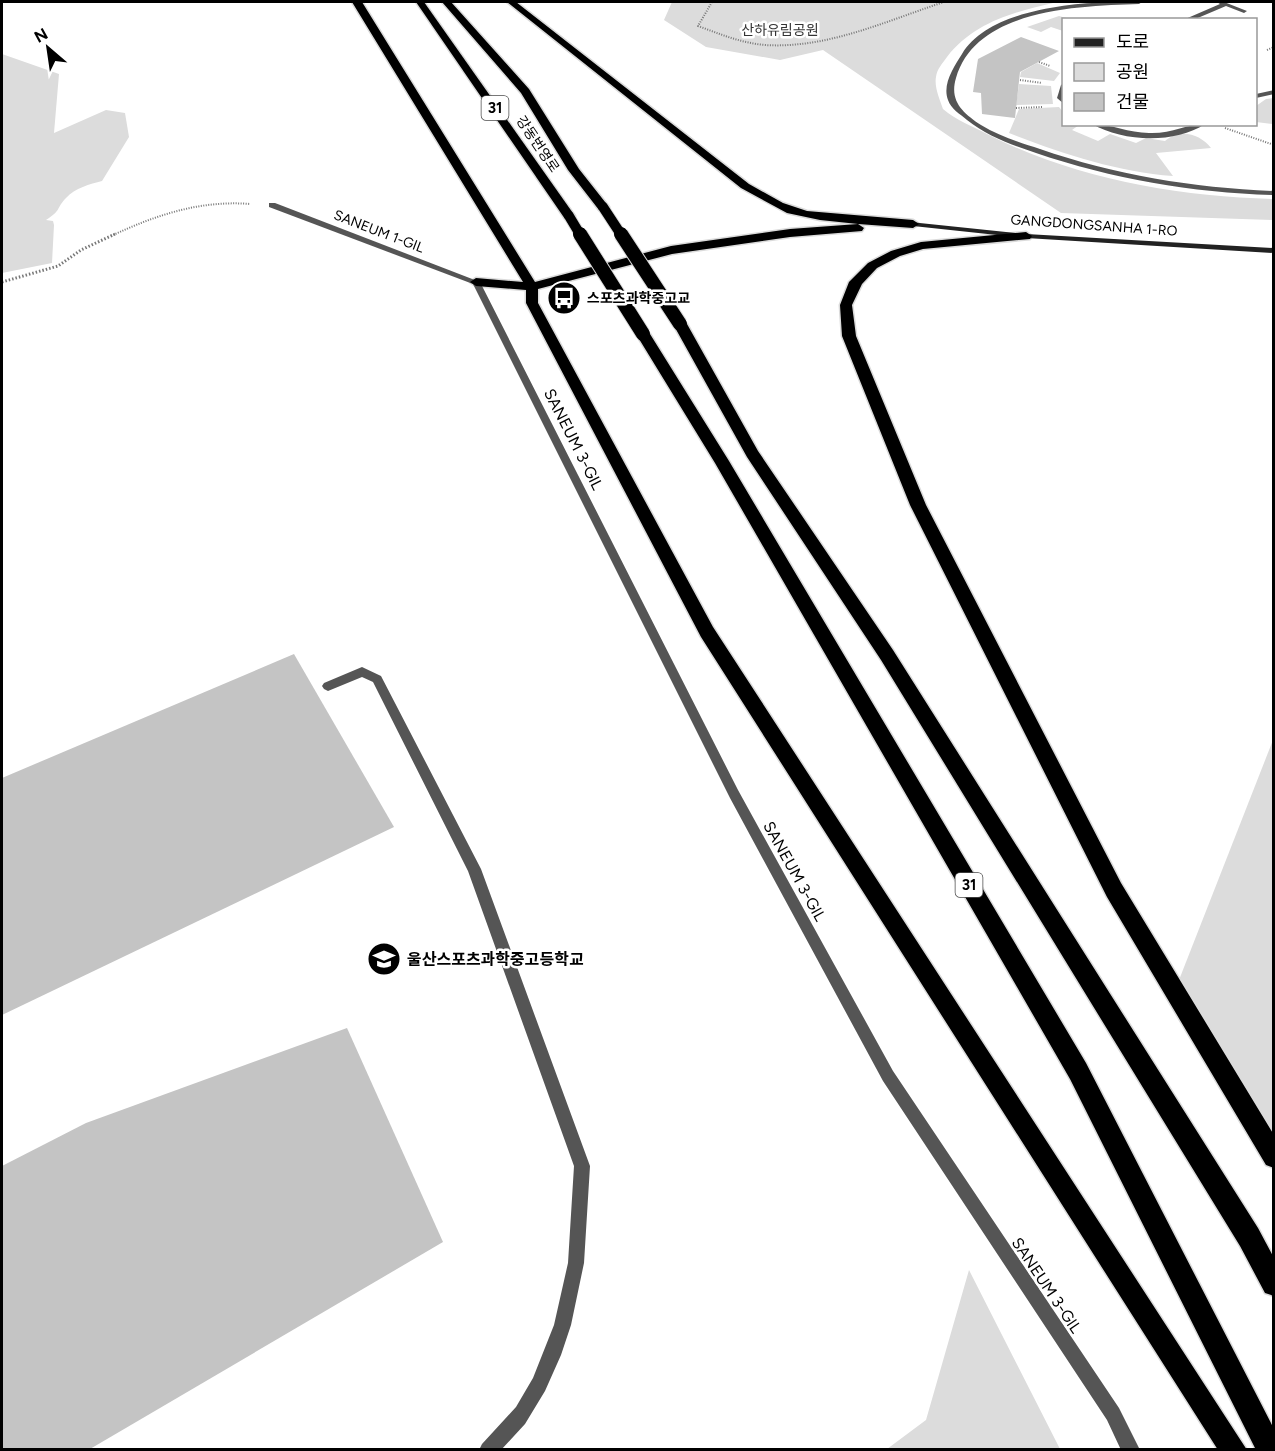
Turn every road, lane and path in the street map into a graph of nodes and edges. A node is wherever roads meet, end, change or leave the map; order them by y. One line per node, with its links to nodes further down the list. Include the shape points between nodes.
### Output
1 (357, 2): 26 (highway)
2 (420, 2): 33 (highway, 강동번영로 / 31, bridge, via 569,216 722,461 1078,1071)
3 (446, 2): 29 (highway, 강동번영로, bridge, via 525,91 680,324 752,453 887,655 1249,1237)
4 (511, 2): 21 (highway, via 736,178 769,199 790,210 813,215)
5 (712, 2): 6 (path, via 698,26 724,38 777,48 853,34)
6 (944, 2)
7 (1139, 2): 19 (street, via 1045,10 998,27 974,42 956,67 949,86 951,98 976,123 1054,157 1161,183)
8 (1222, 3): 9 (street); 10 (street)
9 (1244, 11)
10 (1190, 18)
11 (1274, 47): 12 (path)
12 (1267, 50)
13 (1274, 92): 14 (street)
14 (1257, 96)
15 (1100, 126): 16 (street, via 1158,135)
16 (1194, 126)
17 (1222, 126): 18 (path)
18 (1274, 145)
19 (1274, 193)
20 (272, 205): 24 (path, via 224,202 154,216 81,250 58,266); 25 (street, SANEUM 1-GIL)
21 (913, 224): 22 (street, GANGDONGSANHA 1-RO); 26 (highway, via 790,233 671,250)
22 (1026, 236): 23 (street, GANGDONGSANHA 1-RO); 28 (highway, via 935,243 902,250 880,260 863,274 845,306 849,336 918,505 1114,890)
23 (1274, 251)
24 (2, 282)
25 (476, 282): 26 (highway); 31 (street, SANEUM 3-GIL, via 734,794 888,1076 1113,1414)
26 (532, 287): 32 (highway, via 532,303 707,632)
27 (328, 686): 30 (street, via 362,672 377,679 474,869 582,1166 575,1278 558,1346 522,1414)
28 (1274, 1157)
29 (1274, 1284)
30 (488, 1449)
31 (1131, 1449)
32 (1234, 1449)
33 (1270, 1449)

